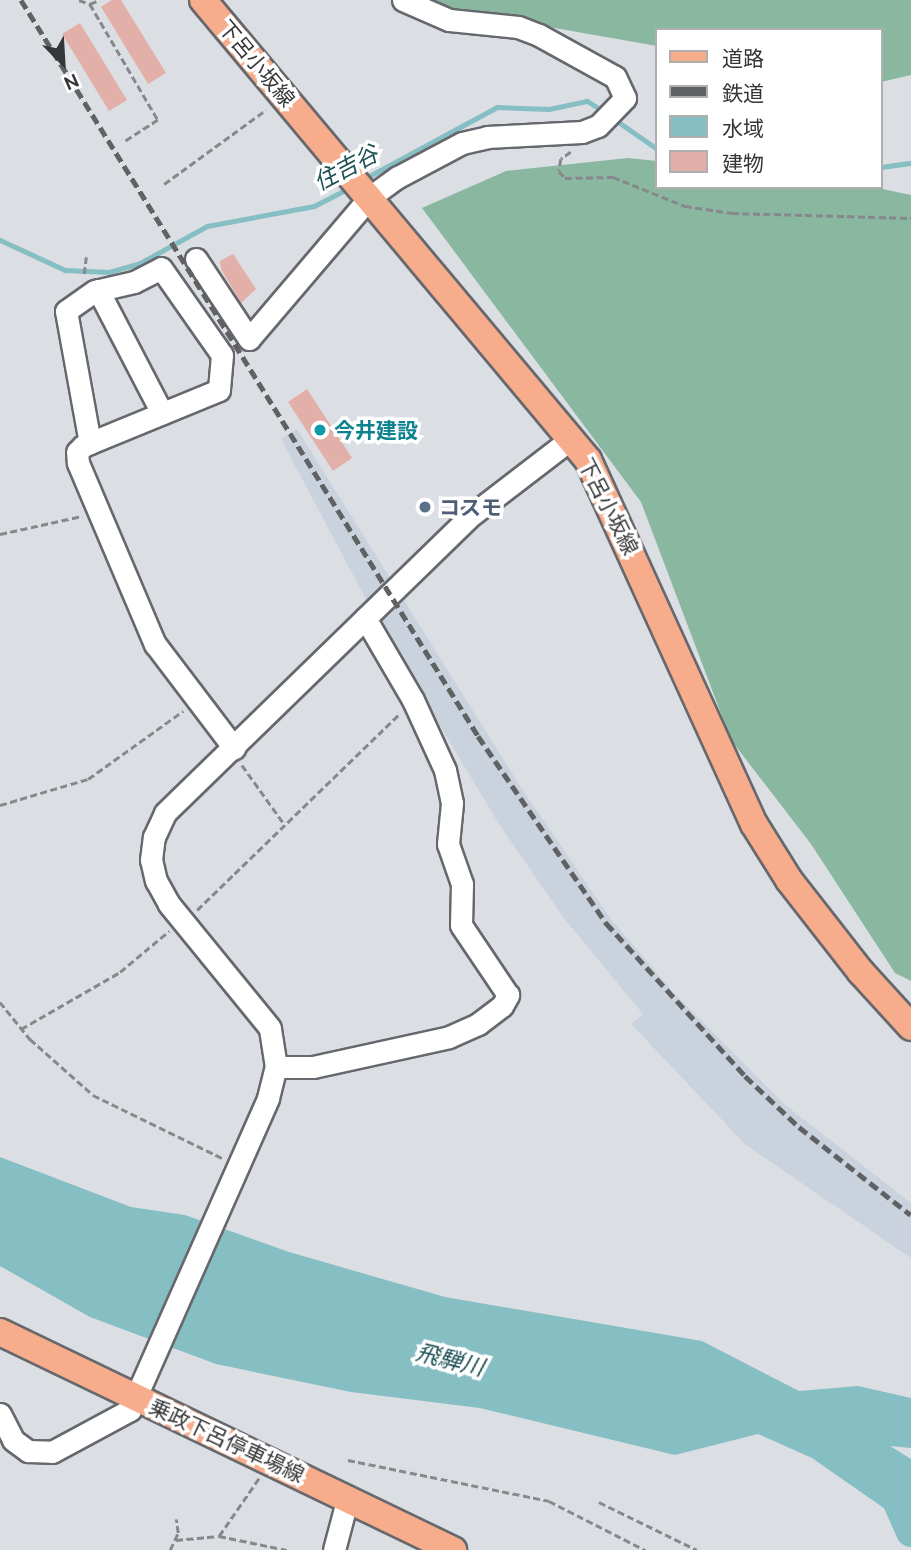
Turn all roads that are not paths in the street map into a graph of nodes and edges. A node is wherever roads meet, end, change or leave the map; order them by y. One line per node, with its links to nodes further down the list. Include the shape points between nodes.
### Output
1 (204, 0): 3 (main road, 下呂小坂線)
2 (403, 0): 3 (street, via 449,20 518,27 539,35 615,77 625,98 598,126 582,132 487,137 462,144)
3 (370, 197): 4 (street, via 249,339); 7 (main road, 下呂小坂線)
4 (196, 259)
5 (98, 290): 6 (street); 6 (street, via 134,282 161,268 222,355 219,390); 8 (street, via 66,311)
6 (162, 413): 8 (street)
7 (572, 438): 9 (street, via 472,514); 11 (main road, 下呂小坂線, via 613,509 754,824 789,880)
8 (90, 443): 10 (street, via 77,452 78,463 155,644)
9 (365, 618): 10 (street); 12 (street, via 436,747 450,792 448,844 462,884 461,925 508,995 502,1006 478,1024 449,1037 313,1067)
10 (232, 750): 12 (street, via 165,813 154,836 151,860 156,881 182,919 270,1028)
11 (911, 1027)
12 (276, 1067): 14 (street)
13 (0, 1332): 14 (main road, 乗政下呂停車場線)
14 (138, 1399): 15 (street, via 121,1418 52,1452 28,1451 13,1440); 16 (main road, 乗政下呂停車場線)
15 (0, 1414)
16 (348, 1497): 17 (street); 18 (main road, 乗政下呂停車場線)
17 (334, 1550)
18 (453, 1550)

